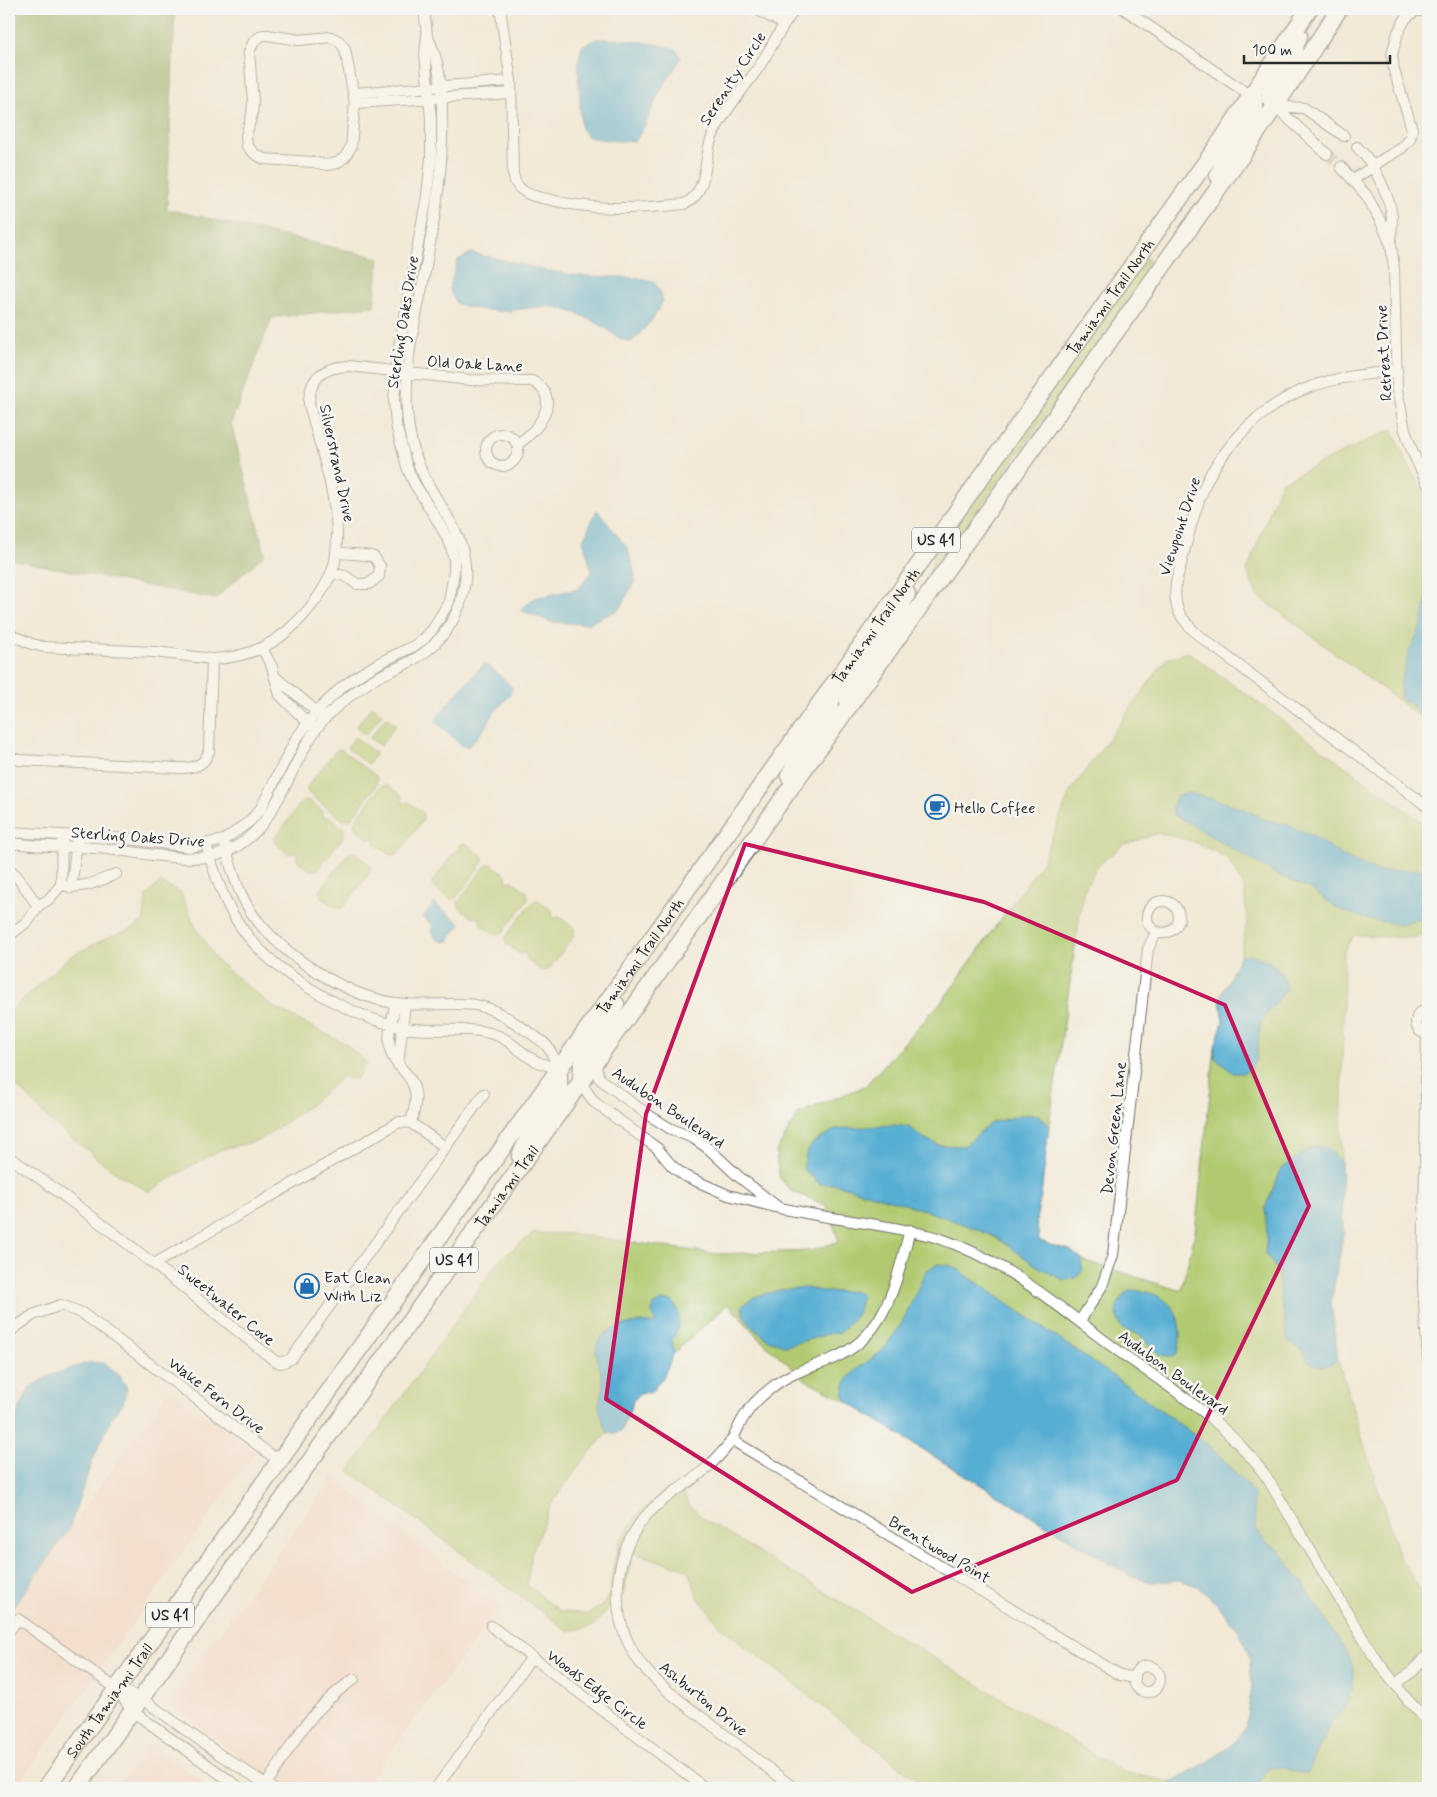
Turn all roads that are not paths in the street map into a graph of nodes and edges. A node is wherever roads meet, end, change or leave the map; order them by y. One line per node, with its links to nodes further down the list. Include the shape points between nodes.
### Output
1 (424, 9): 10 (street, Sterling Oaks Drive)
2 (500, 9): 11 (street, Serenity Circle)
3 (756, 9): 9 (street, Serenity Circle)
4 (794, 9): 9 (street, Serenity Circle)
5 (1124, 9): 15 (street)
6 (1310, 9): 15 (main road, Tamiami Trail North / US 41); 19 (main road, via 1291,58 1271,92)
7 (1339, 9): 19 (main road, Tamiami Trail North / US 41)
8 (1423, 11): 24 (street, via 1415,11 1406,18 1398,32 1392,55 1412,129 1410,139)
9 (784, 24): 14 (street, Serenity Circle, via 712,136 701,188 691,201 684,204 598,208 568,205 527,194 516,183 513,173)
10 (427, 35): 12 (street, Sterling Oaks Drive, via 436,54); 13 (street, Sterling Oaks Drive)
11 (511, 81): 12 (street); 14 (street, Serenity Circle)
12 (440, 86): 13 (street); 18 (street, Sterling Oaks Drive)
13 (428, 87): 16 (street); 17 (street, Sterling Oaks Drive)
14 (511, 92): 18 (street)
15 (1251, 96): 26 (main road, via 1255,101 1255,112 1228,154); 34 (main road, Tamiami Trail North / US 41)
16 (354, 98): 16 (street, via 347,55 339,41 327,37 304,41 268,35 258,38 249,55 254,102 246,136 247,146 264,158 327,165 337,163 351,147); 17 (street)
17 (429, 98): 18 (street); 28 (street, Sterling Oaks Drive, via 431,158 427,196)
18 (442, 98): 30 (street, Sterling Oaks Drive, via 440,181)
19 (1275, 106): 20 (street, via 1304,108); 22 (street); 26 (main road, Tamiami Trail North / US 41)
20 (1344, 136)
21 (1357, 147): 24 (street, Retreat Drive)
22 (1327, 154)
23 (1341, 167): 25 (street, Retreat Drive)
24 (1372, 167): 25 (street); 27 (street, Retreat Drive, via 1392,216)
25 (1353, 180): 27 (street, Retreat Drive, via 1367,196)
26 (1197, 218): 41 (main road, Tamiami Trail North / US 41)
27 (1391, 245): 29 (street, Retreat Drive)
28 (396, 372): 30 (street, Old Oak Lane); 33 (street, Silverstrand Drive, via 338,366 322,373 311,388 310,404 337,520); 42 (street, Sterling Oaks Drive, via 394,400 401,449 414,483 450,543 454,558 452,586 441,617 424,638 349,682)
29 (1397, 372): 32 (street, Retreat Drive, via 1405,430); 46 (street, Viewpoint Drive, via 1356,375 1302,389 1274,404 1253,421 1214,468 1203,489 1174,598 1178,613 1198,635)
30 (407, 373): 31 (street, Old Oak Lane, via 470,380 525,380 538,384 547,399 546,410 530,434); 42 (street, Sterling Oaks Drive, via 406,415 413,448 425,479 452,522 463,548 463,595 450,624 431,647 369,682)
31 (516, 444)
32 (1428, 485)
33 (336, 552): 35 (street, Silverstrand Drive); 35 (street, via 374,557 380,566 379,576 369,584 357,584 346,576)
34 (921, 562): 40 (main road, Tamiami Trail North / US 41); 41 (main road, via 897,616 849,683 845,695)
35 (331, 573): 37 (street, Silverstrand Drive, via 302,617 283,635)
36 (9, 634): 38 (street, Silverstrand Drive, via 44,647 155,652)
37 (262, 648): 38 (street, Silverstrand Drive, via 234,657); 39 (street)
38 (212, 659): 45 (street, via 209,752 198,766 180,768)
39 (274, 676): 42 (street); 43 (street, via 280,695)
40 (829, 690): 47 (main road, via 832,698 829,710 802,751); 65 (main road, Tamiami Trail North / US 41)
41 (851, 704): 47 (main road, Tamiami Trail North / US 41)
42 (321, 715): 43 (street, Sterling Oaks Drive); 44 (street, Sterling Oaks Drive)
43 (308, 723): 44 (street); 51 (street, Sterling Oaks Drive, via 284,760 261,808 250,821)
44 (316, 730): 56 (street, Sterling Oaks Drive, via 271,813 252,834)
45 (9, 757)
46 (1428, 807)
47 (761, 829): 71 (main road, Tamiami Trail North / US 41)
48 (9, 832): 49 (street, Sterling Oaks Drive)
49 (62, 835): 50 (street, Sterling Oaks Drive); 54 (street)
50 (77, 835): 53 (street, Sterling Oaks Drive, via 190,847); 55 (street)
51 (224, 840): 53 (street, Sterling Oaks Drive); 56 (street)
52 (9, 844): 54 (street, Sterling Oaks Drive)
53 (206, 845): 57 (street)
54 (62, 847): 55 (street, Sterling Oaks Drive); 60 (street)
55 (76, 847): 57 (street, Sterling Oaks Drive, via 185,857); 61 (street)
56 (227, 851): 57 (street, Sterling Oaks Drive); 66 (street, via 250,910 285,949 349,988)
57 (210, 856): 68 (street, via 225,899 241,928 258,947 280,967 334,1001 366,1018)
58 (9, 869): 62 (street)
59 (116, 874): 61 (street, via 85,887)
60 (61, 885): 61 (street); 62 (street)
61 (71, 888)
62 (38, 906): 64 (street, via 29,920)
63 (1156, 932): 83 (street, Devon Green Lane, via 1148,949 1112,1255 1102,1286)
64 (9, 936)
65 (644, 951): 73 (main road, Tamiami Trail North / US 41); 74 (main road, via 602,1031 585,1055)
66 (401, 1004): 68 (street); 69 (street); 73 (street, via 463,1004 492,1009 546,1045)
67 (1428, 1009): 70 (street, via 1419,1014 1416,1021 1418,1029)
68 (391, 1025): 69 (street); 72 (street, via 388,1044)
69 (404, 1027): 72 (street); 73 (street, via 496,1034 535,1061)
70 (1428, 1034): 85 (street, via 1423,1287)
71 (594, 1064): 74 (main road, Tamiami Trail / US 41); 80 (street, Audubon Boulevard, via 599,1078 606,1084 650,1116 709,1149)
72 (398, 1065): 76 (street, via 412,1081 417,1095)
73 (560, 1069): 79 (main road, via 559,1087 533,1128); 87 (main road, Tamiami Trail / US 41)
74 (581, 1083): 79 (main road, Tamiami Trail / US 41); 80 (street, Audubon Boulevard, via 594,1102 657,1148 685,1176 728,1195)
75 (484, 1094): 77 (street, Sweetwater Cove)
76 (411, 1123): 77 (street); 82 (street, Sweetwater Cove, via 399,1122)
77 (445, 1147): 82 (street, Sweetwater Cove, via 291,1359 281,1363 275,1361)
78 (9, 1157): 82 (street, Sweetwater Cove)
79 (504, 1190): 88 (main road, Tamiami Trail / US 41)
80 (779, 1208): 81 (street, Audubon Boulevard)
81 (910, 1230): 83 (street, Audubon Boulevard, via 955,1244 992,1262); 86 (street, Ashburton Drive, via 892,1294 870,1331 843,1354 795,1373 770,1388 746,1413)
82 (154, 1264)
83 (1080, 1321): 96 (street, Audubon Boulevard, via 1208,1414 1250,1454 1280,1497 1373,1655)
84 (9, 1332): 89 (street, Wake Fern Drive, via 33,1315 60,1305 82,1313)
85 (1428, 1360)
86 (732, 1440): 94 (street, Brentwood Point, via 1120,1675); 106 (street, Ashburton Drive, via 703,1472 663,1499 640,1523 624,1554 618,1576 618,1606 630,1648 655,1680)
87 (293, 1442): 89 (main road, South Tamiami Trail / US 41)
88 (313, 1457): 98 (main road, South Tamiami Trail / US 41)
89 (280, 1461): 97 (main road, South Tamiami Trail / US 41)
90 (491, 1626): 93 (street)
91 (9, 1631): 97 (street, via 18,1619)
92 (1428, 1654): 96 (street)
93 (532, 1657): 104 (street, Woods Edge Circle); 105 (street, Woods Edge Circle)
94 (1135, 1678)
95 (354, 1679): 100 (street, via 318,1710 296,1738)
96 (1395, 1684): 99 (street, Audubon Boulevard)
97 (117, 1689): 98 (street); 98 (street); 101 (main road, South Tamiami Trail / US 41)
98 (137, 1705): 100 (street); 102 (main road, South Tamiami Trail / US 41); 103 (street)
99 (1428, 1722)
100 (267, 1787)
101 (46, 1788)
102 (77, 1788)
103 (240, 1788)
104 (438, 1788)
105 (704, 1788)
106 (794, 1788)

